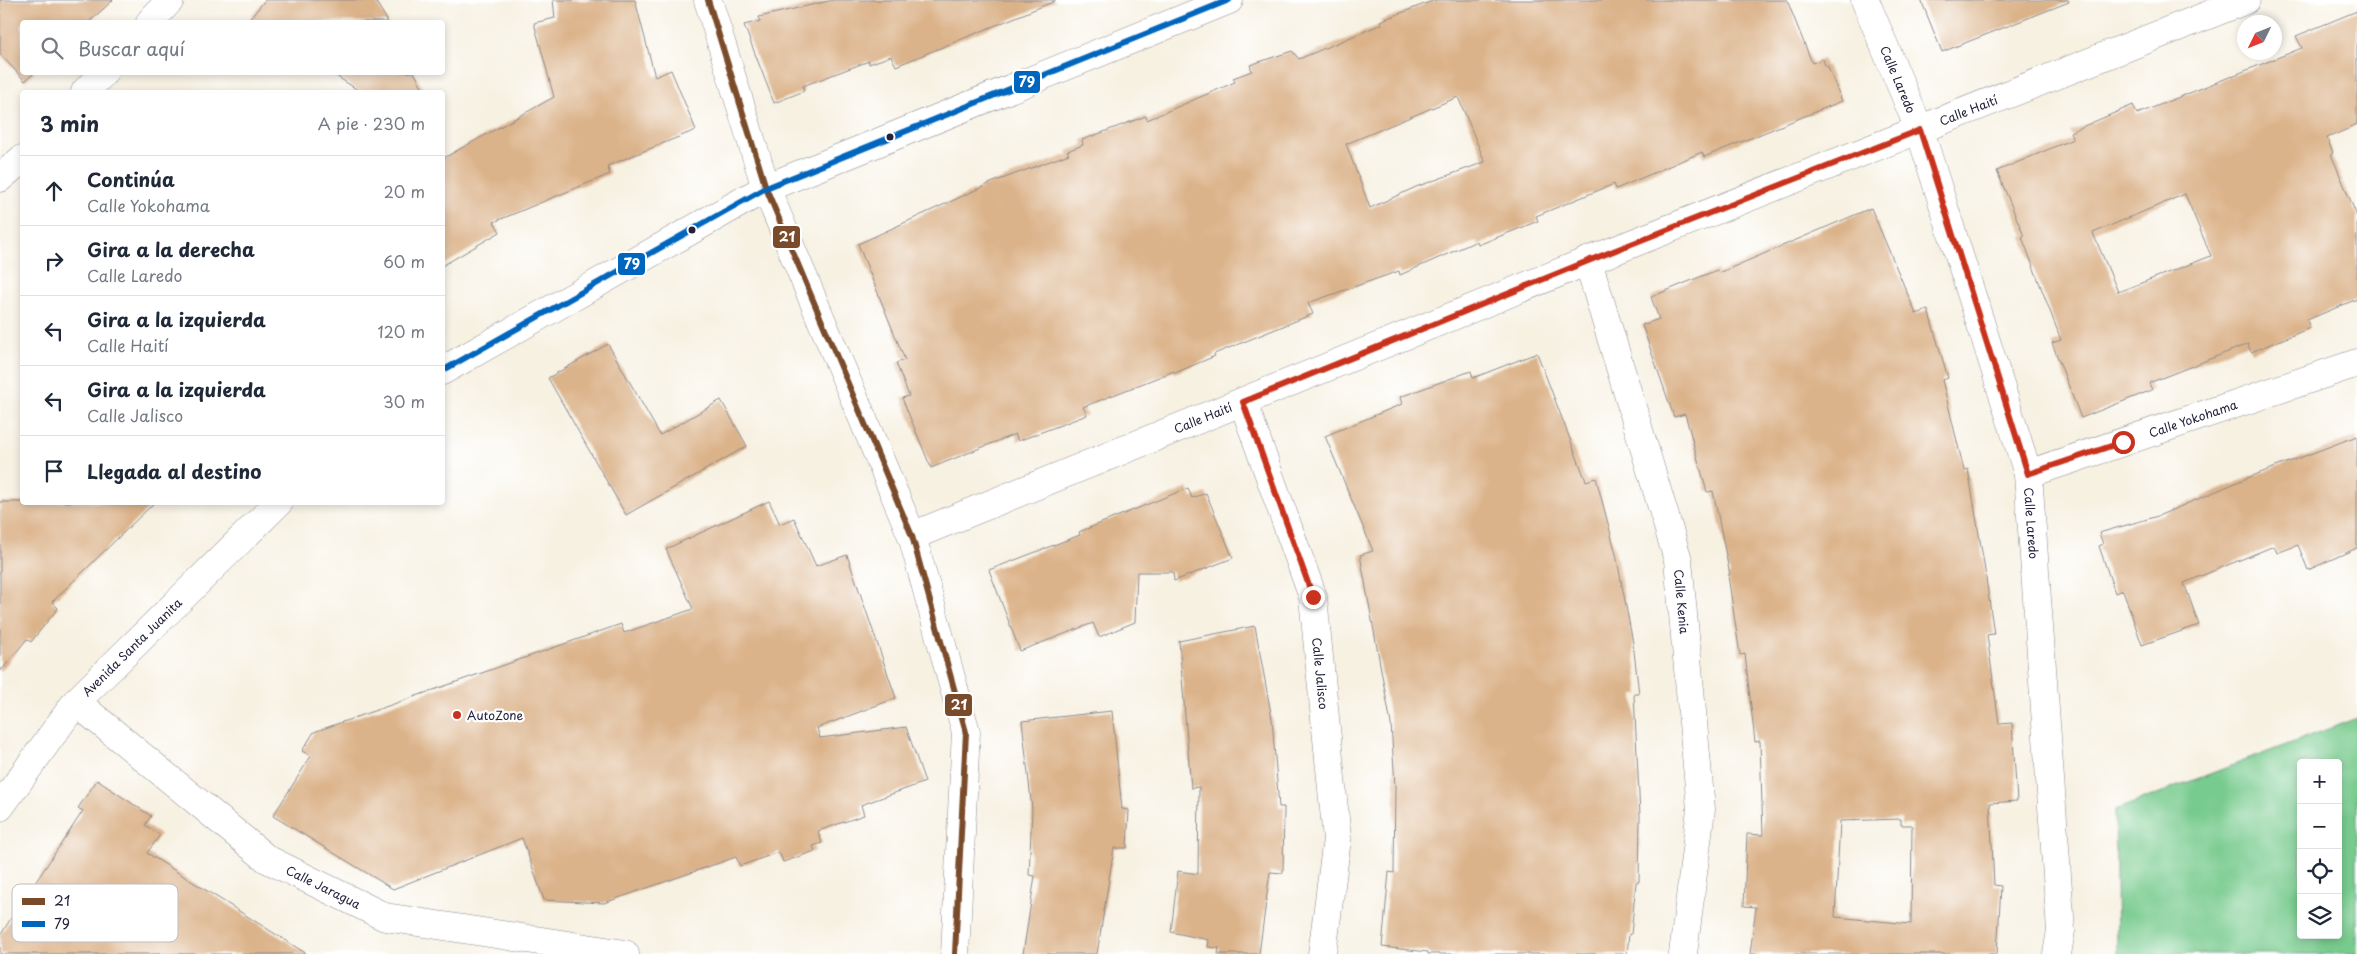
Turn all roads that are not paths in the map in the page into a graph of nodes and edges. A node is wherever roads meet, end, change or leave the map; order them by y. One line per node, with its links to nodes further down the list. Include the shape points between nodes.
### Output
1 (170, 0): 6 (street)
2 (708, 0): 12 (street)
3 (1229, 0): 12 (street)
4 (1865, 0): 9 (street, Calle Laredo)
5 (2246, 0): 9 (street, Calle Haití)
6 (152, 20)
7 (101, 75): 8 (street)
8 (87, 90)
9 (1920, 130): 13 (street, Calle Haití); 17 (street, Calle Laredo)
10 (20, 160): 11 (street)
11 (0, 178)
12 (766, 188): 15 (street); 19 (street)
13 (1588, 261): 16 (street, Calle Haití); 25 (street, Calle Kenia, via 1678,560 1701,809)
14 (2357, 363): 17 (street, Calle Yokohama)
15 (445, 369)
16 (1243, 402): 19 (street, Calle Haití); 24 (street, Calle Jalisco, via 1313,597 1337,839)
17 (2028, 474): 26 (street, Calle Laredo, via 2060,931)
18 (276, 505): 20 (street, Avenida Santa Juanita)
19 (912, 536): 23 (street, via 966,732)
20 (76, 702): 21 (street, Avenida Santa Juanita); 22 (street, Calle Jaragua, via 266,859 385,917)
21 (0, 807)
22 (625, 954)
23 (955, 954)
24 (1322, 954)
25 (1683, 954)
26 (2057, 954)

